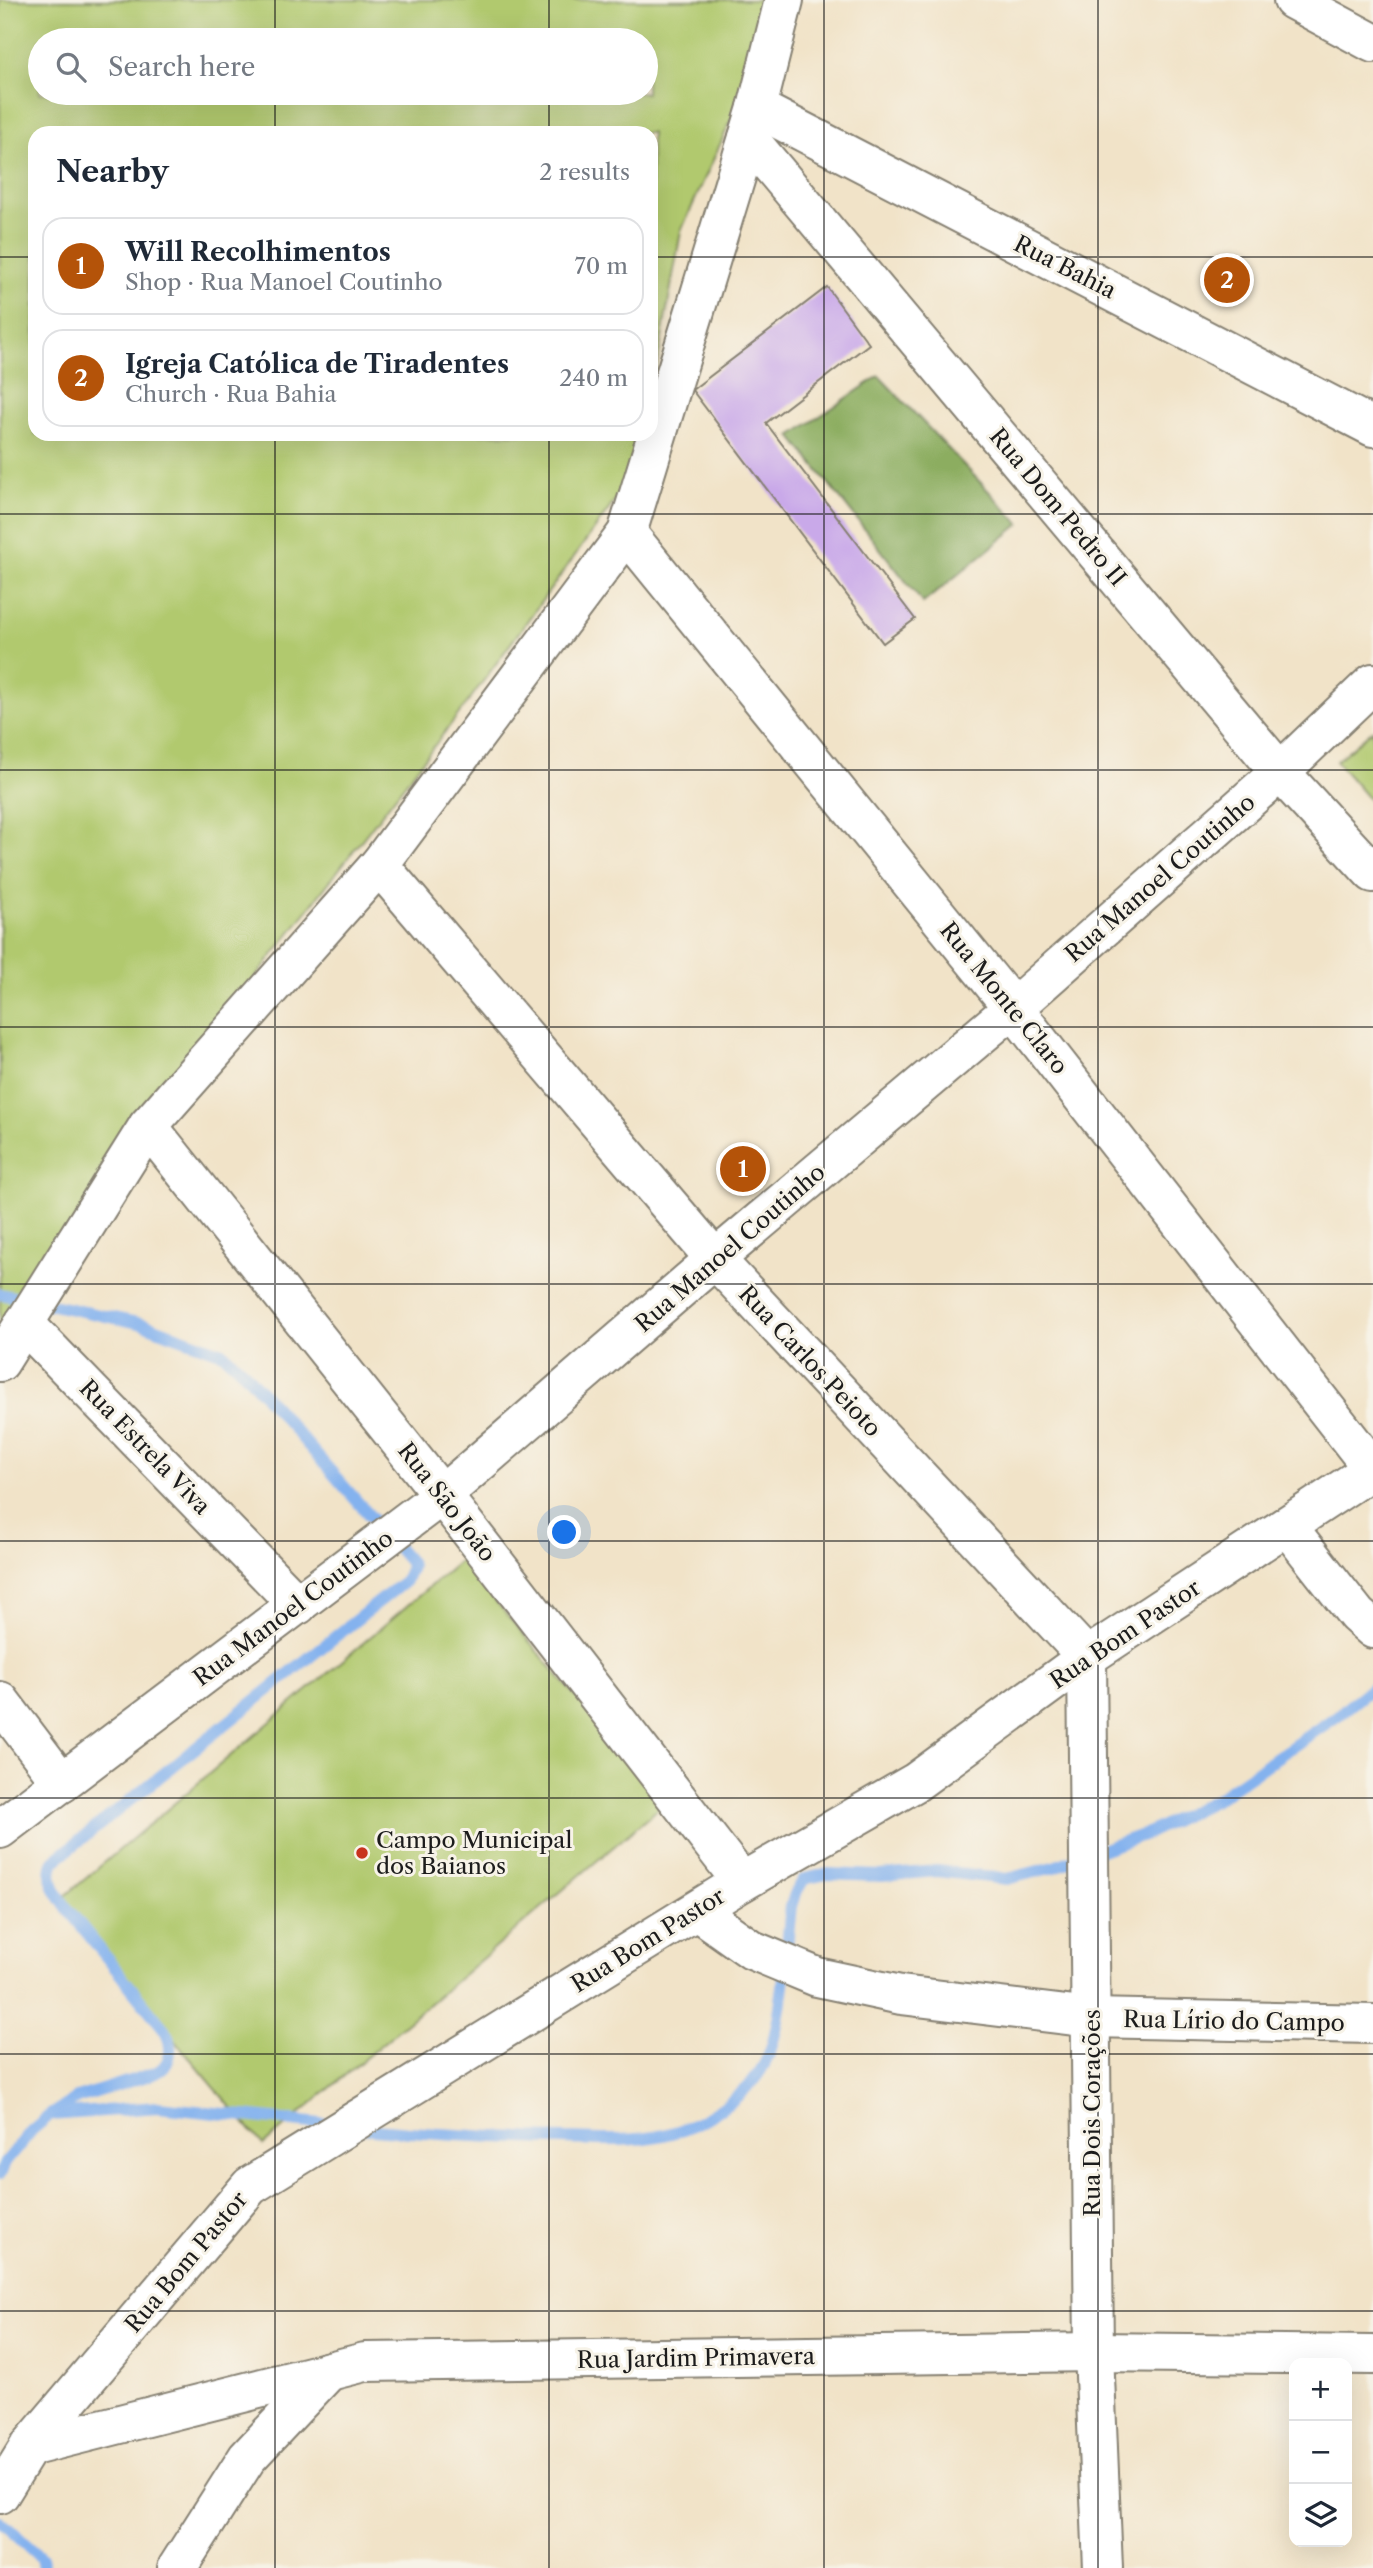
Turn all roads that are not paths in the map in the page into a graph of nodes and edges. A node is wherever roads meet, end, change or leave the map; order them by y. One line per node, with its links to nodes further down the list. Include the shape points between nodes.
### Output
1 (785, 0): 4 (street)
2 (1293, 0): 3 (street)
3 (1373, 43)
4 (752, 123): 5 (street, Rua Bahia); 6 (street); 10 (street, Rua Dom Pedro II)
5 (1373, 427)
6 (658, 431)
7 (655, 441): 8 (street)
8 (627, 533): 11 (street); 13 (street, Rua Monte Claro)
9 (1373, 683): 10 (street, Rua Manoel Coutinho)
10 (1280, 772): 12 (street, Rua Dom Pedro II); 13 (street, Rua Manoel Coutinho)
11 (379, 865): 14 (street); 15 (street, Rua Carlos Peioto)
12 (1373, 873)
13 (1013, 1008): 15 (street, Rua Manoel Coutinho); 18 (street, Rua Monte Claro)
14 (148, 1126): 16 (street); 19 (street, Rua São João)
15 (715, 1259): 19 (street, Rua Manoel Coutinho); 23 (street, Rua Carlos Peioto)
16 (23, 1323): 17 (street); 21 (street, Rua Estrela Viva)
17 (0, 1362)
18 (1373, 1469): 20 (street, Rua Bom Pastor)
19 (442, 1495): 21 (street, Rua Manoel Coutinho); 27 (street, Rua São João)
20 (1287, 1526): 22 (street); 23 (street, Rua Bom Pastor)
21 (298, 1605): 25 (street, Rua Manoel Coutinho)
22 (1373, 1629)
23 (1087, 1657): 27 (street, Rua Bom Pastor, via 916,1782); 29 (street, Rua Dois Corações)
24 (0, 1701): 25 (street)
25 (62, 1783): 26 (street, Rua Manoel Coutinho)
26 (0, 1829)
27 (742, 1882): 28 (street, Rua Bom Pastor)
28 (697, 1910): 29 (street, Rua Lírio do Campo, via 752,1951 817,1976 901,1995); 34 (street, Rua Bom Pastor, via 250,2186)
29 (1091, 2018): 30 (street, Rua Lírio do Campo); 31 (street, Rua Dois Corações)
30 (1373, 2024)
31 (1094, 2352): 32 (street, Rua Jardim Primavera); 33 (street, Rua Jardim Primavera, via 365,2362); 37 (street, Rua Dois Corações)
32 (1373, 2355)
33 (328, 2372): 34 (street, Rua Jardim Primavera); 36 (street, via 247,2459)
34 (29, 2447): 35 (street, Rua Bom Pastor)
35 (0, 2494)
36 (177, 2568)
37 (1103, 2568)

